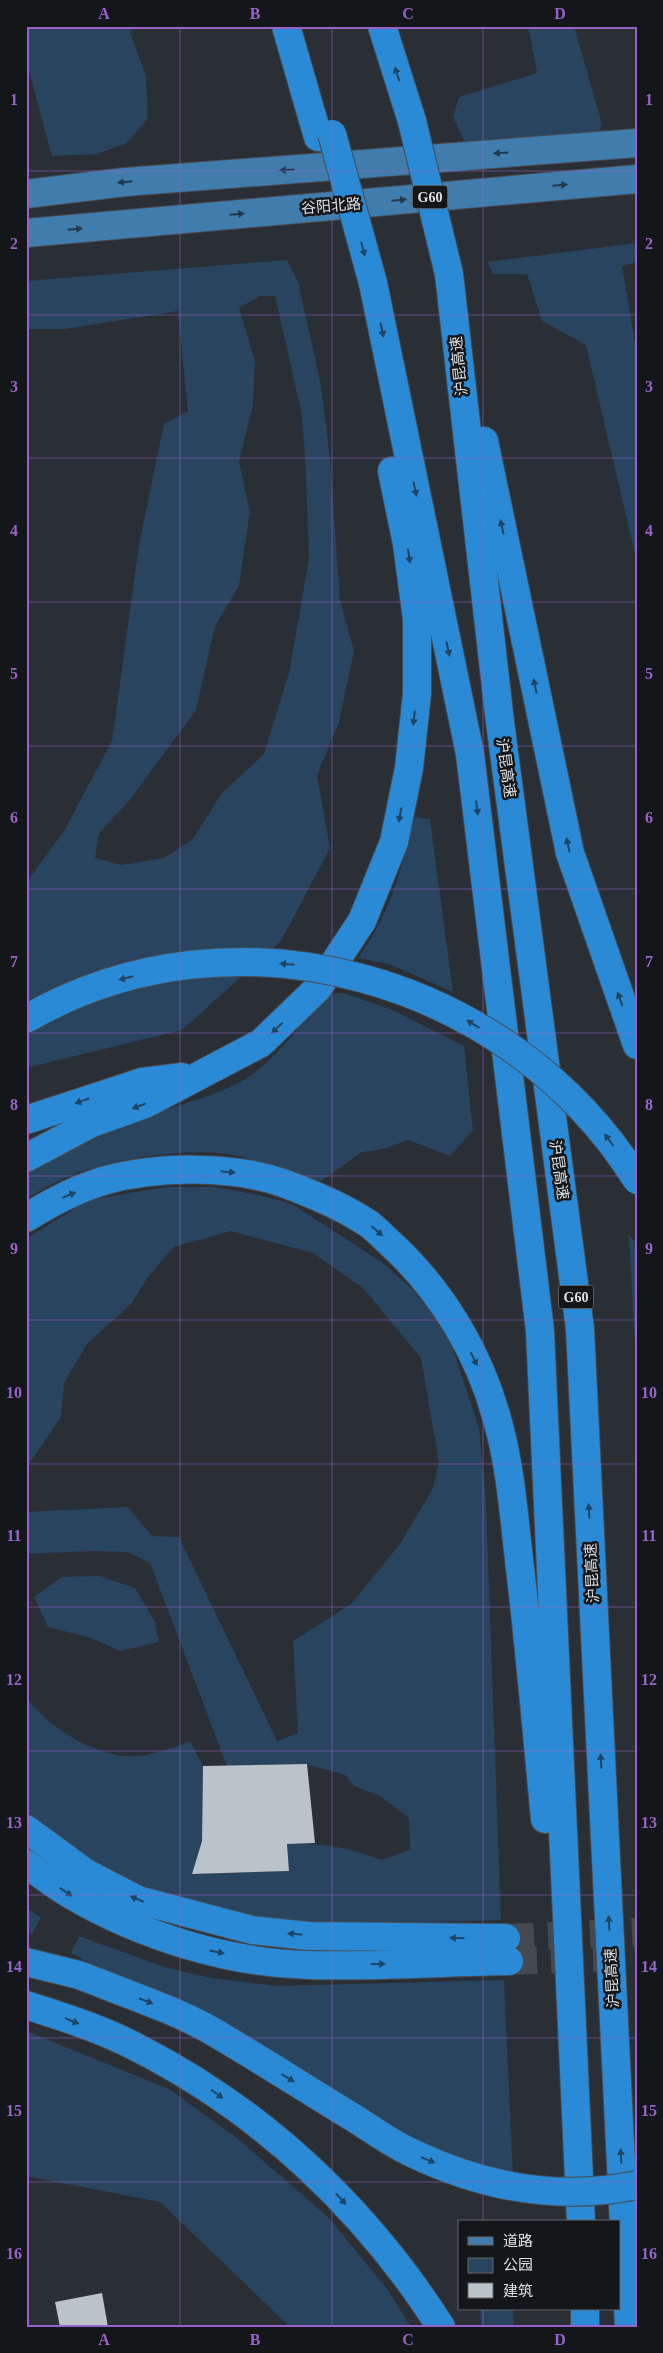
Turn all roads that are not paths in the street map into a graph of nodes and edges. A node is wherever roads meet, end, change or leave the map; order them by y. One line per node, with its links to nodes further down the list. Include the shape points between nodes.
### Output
1 (286, 26): 4 (highway)
2 (298, 26): 4 (highway, G60)
3 (382, 26): 9 (highway, 沪昆高速 / G60, one-way to 3, bridge, via 412,120)
4 (325, 136): 10 (highway, G60, one-way to 10, bridge)
5 (637, 143): 7 (main road, one-way to 7, via 125,182)
6 (637, 178): 8 (main road, 谷阳北路, one-way to 6)
7 (26, 194)
8 (26, 233)
9 (449, 274): 12 (highway, one-way to 9, via 570,853); 28 (highway, 沪昆高速 / G60, one-way to 9, via 580,1329 500,722)
10 (363, 284): 13 (highway, one-way to 13, via 417,619 417,694 409,768 394,842 362,921 317,989 261,1043); 23 (highway, G60, one-way to 23, via 470,754 540,1331)
11 (26, 1018): 16 (highway, one-way to 11, bridge, via 594,1120 524,1056 447,1008 368,979 287,963 204,963 123,979 82,992)
12 (637, 1045)
13 (198, 1075): 14 (highway, one-way to 14, via 142,1082); 15 (highway, one-way to 15, via 145,1104 92,1123)
14 (26, 1120)
15 (26, 1158)
16 (637, 1180)
17 (26, 1218): 24 (highway, one-way to 24, via 54,1201 103,1181 156,1171 209,1170 264,1176 319,1196 370,1225 413,1264 448,1309 477,1364 497,1419 508,1479 546,1828)
18 (26, 1830): 19 (highway, one-way to 18, via 72,1896 129,1925 186,1945 238,1956 306,1965 508,1950 252,1930 138,1900 86,1872)
19 (26, 1864)
20 (26, 1962): 22 (highway, one-way to 22, bridge, via 79,1975 155,2004 210,2030 411,2153 466,2175 524,2189 564,2193 604,2192)
21 (26, 2005): 26 (highway, one-way to 26, via 134,2046 203,2084 267,2130 322,2179 373,2232)
22 (637, 2185)
23 (580, 2220)
24 (580, 2220)
25 (585, 2310): 27 (highway)
26 (441, 2327)
27 (586, 2327)
28 (629, 2327)

